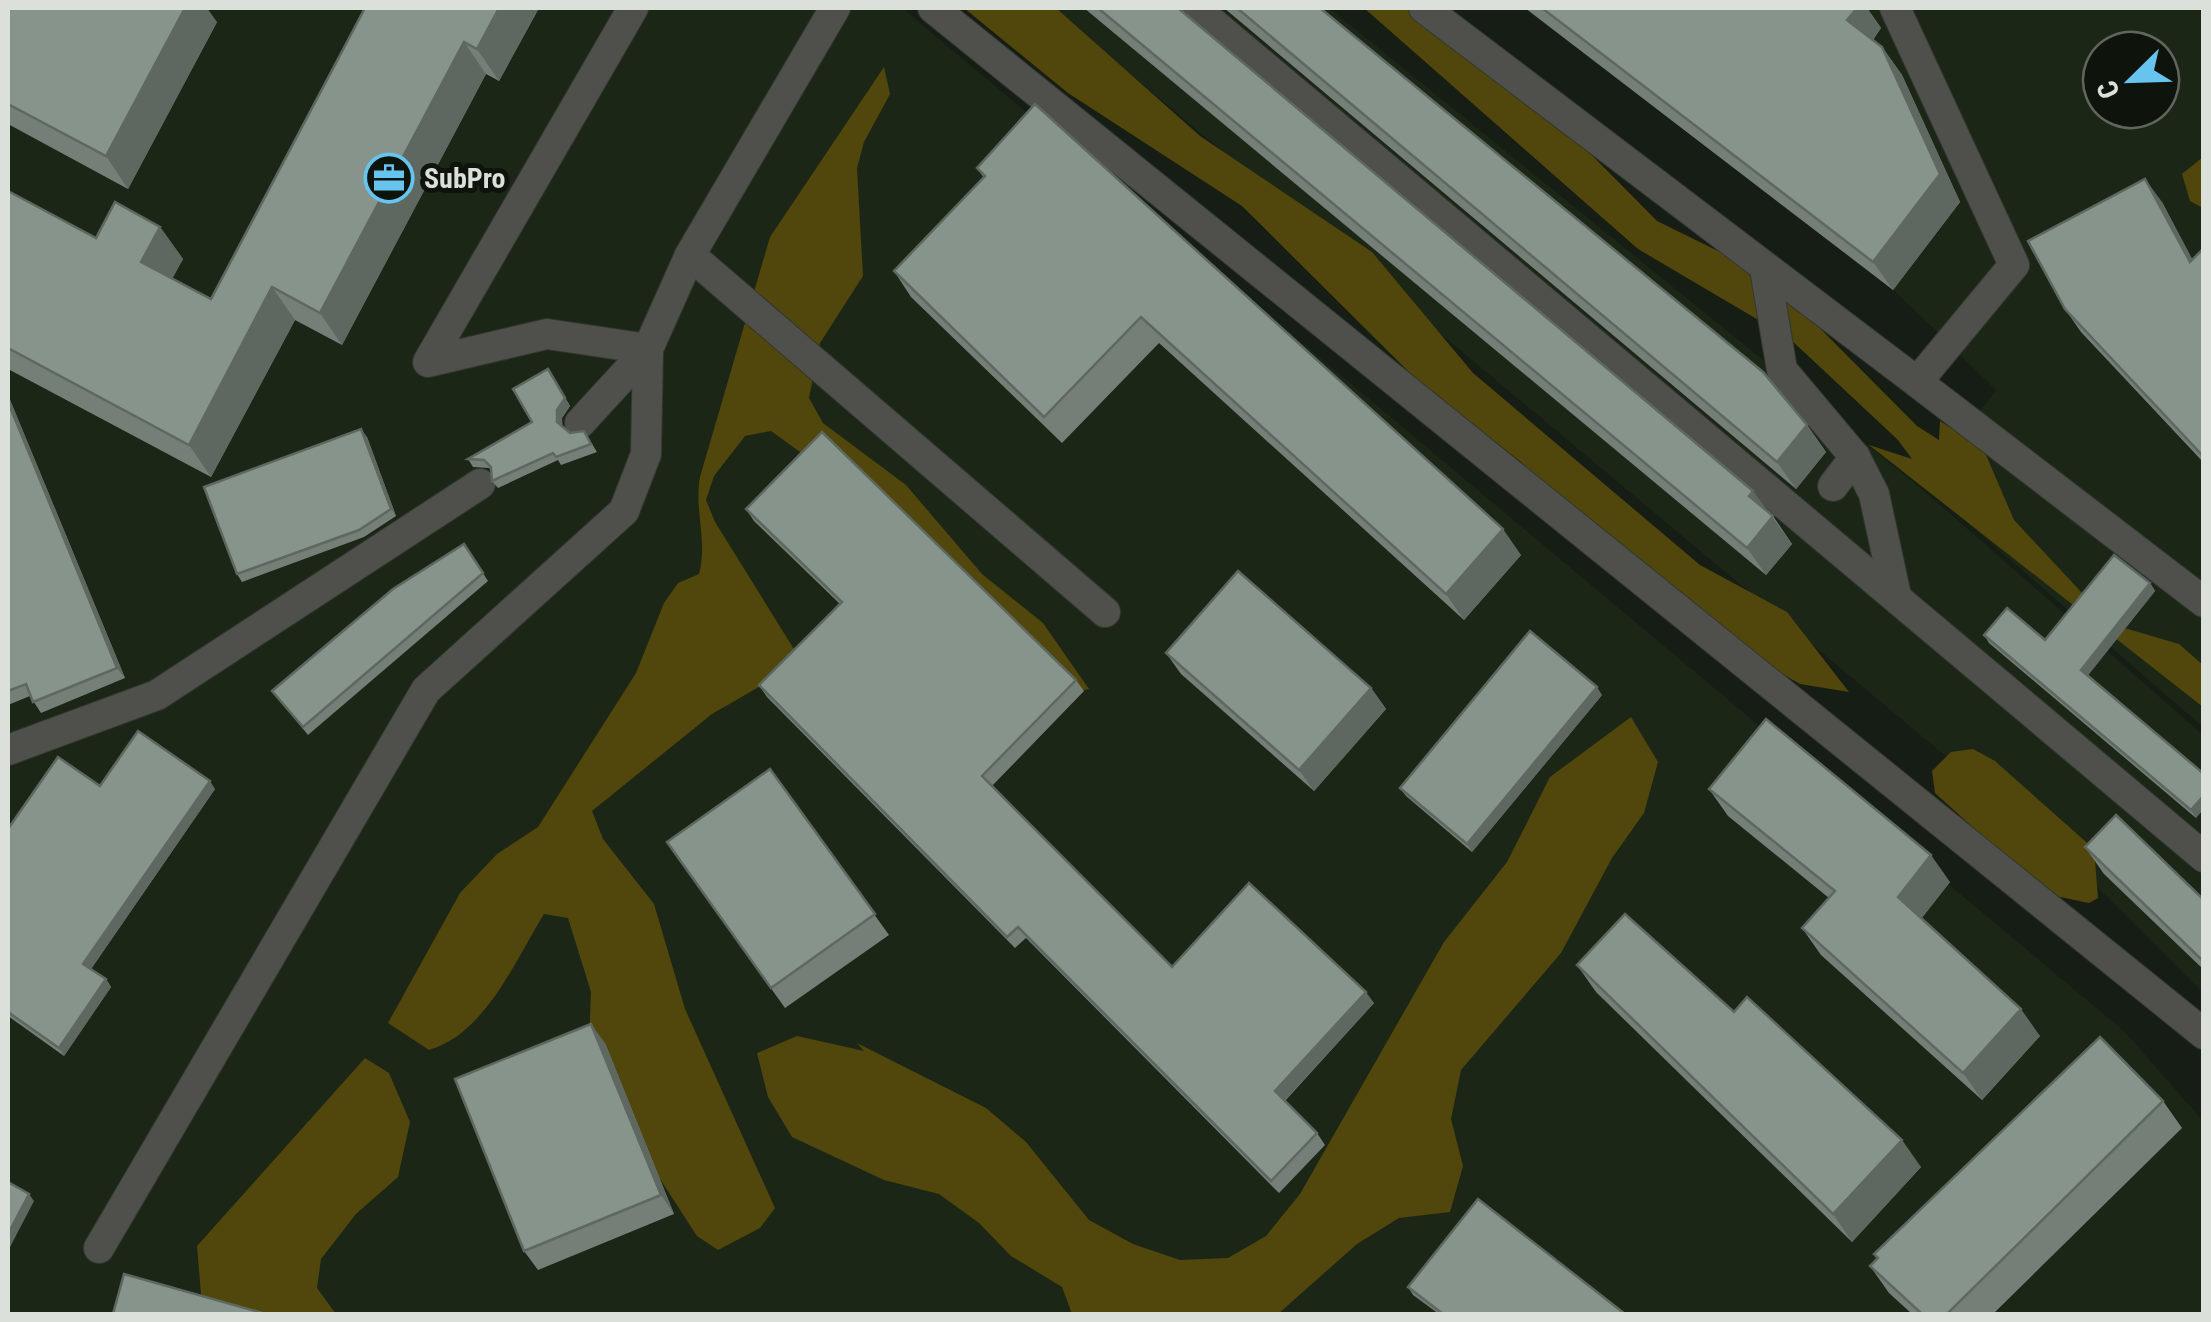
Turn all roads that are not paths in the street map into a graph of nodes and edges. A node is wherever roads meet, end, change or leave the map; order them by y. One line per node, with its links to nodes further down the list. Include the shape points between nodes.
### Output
1 (633, 8): 9 (lane, via 428,362 547,334)
2 (834, 8): 7 (lane)
3 (933, 8): 20 (lane)
4 (1195, 8): 15 (lane)
5 (1424, 8): 8 (lane)
6 (1895, 8): 10 (lane, via 2014,265)
7 (690, 255): 9 (lane); 17 (lane)
8 (1765, 269): 10 (lane); 12 (lane, via 1782,370)
9 (648, 349): 11 (lane); 21 (lane, via 646,454 624,510 426,690)
10 (1916, 382): 16 (lane)
11 (580, 423)
12 (1855, 456): 14 (lane); 15 (lane, via 1874,494)
13 (480, 484): 18 (lane, via 157,695)
14 (1832, 486)
15 (1896, 596): 19 (lane)
16 (2204, 602)
17 (1105, 612)
18 (8, 750)
19 (2204, 858)
20 (2204, 1034)
21 (99, 1248)

